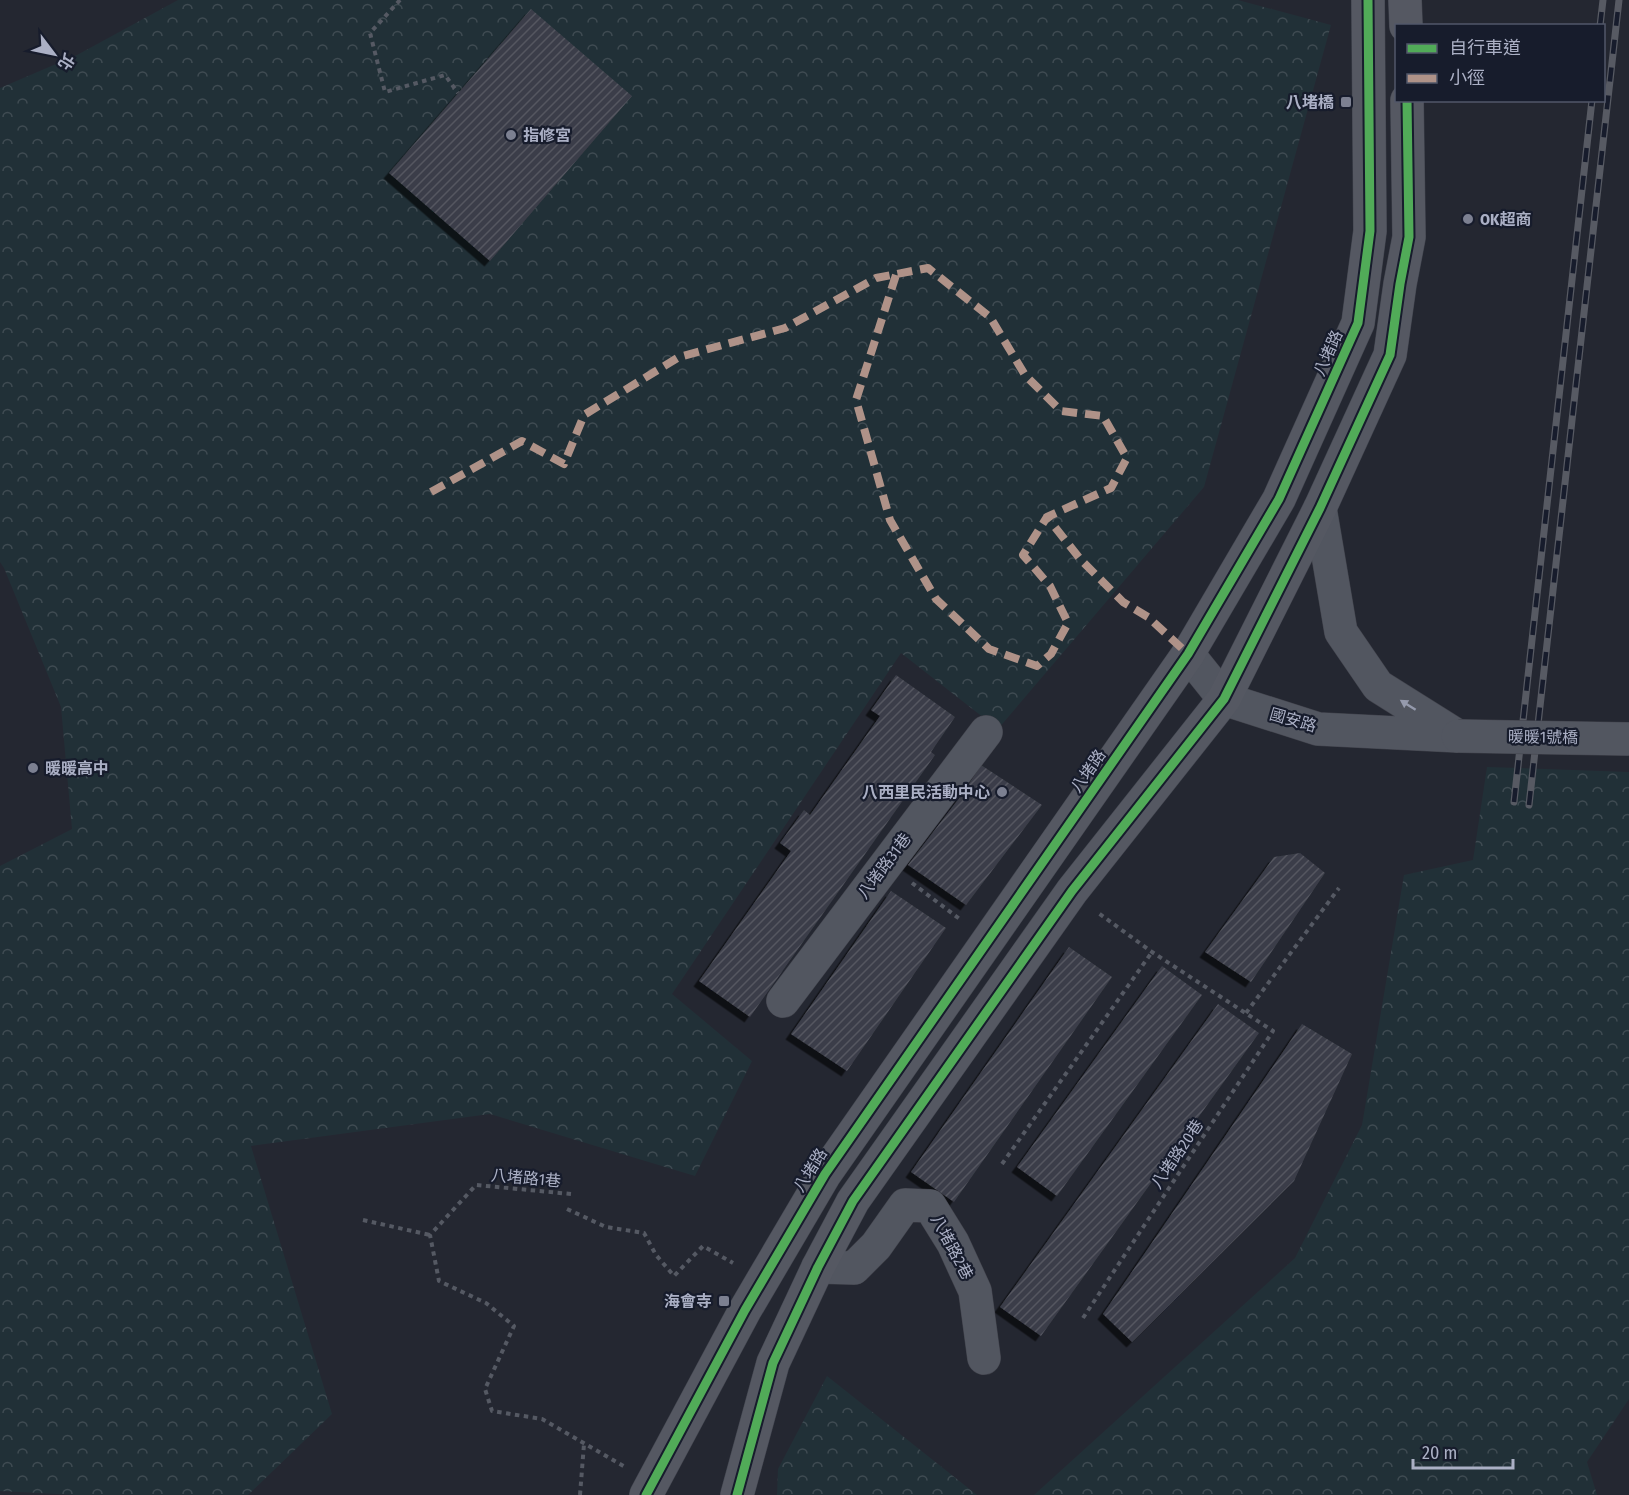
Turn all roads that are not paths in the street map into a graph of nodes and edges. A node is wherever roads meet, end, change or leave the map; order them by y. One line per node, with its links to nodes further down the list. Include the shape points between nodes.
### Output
1 (1368, 0): 6 (main road, 八堵路, via 1370,231 1358,323 1278,499)
2 (1405, 0): 3 (main road)
3 (1406, 24)
4 (1407, 102): 5 (main road, via 1410,237 1390,355)
5 (1320, 508): 7 (main road); 9 (street, one-way to 5, via 1378,686 1341,632)
6 (1188, 654): 7 (street); 14 (main road, 八堵路, via 825,1174 762,1280)
7 (1224, 699): 9 (street, 國安路, via 1318,729); 12 (main road, via 1072,891 853,1201)
8 (986, 732): 11 (street, 八堵路31巷)
9 (1458, 736): 10 (street, 暖暖1號橋, bridge)
10 (1629, 739)
11 (783, 1001)
12 (818, 1267): 13 (street, 八堵路2巷, via 854,1268 876,1246 905,1205 930,1206 953,1243 975,1291); 15 (main road, via 773,1363)
13 (984, 1358)
14 (656, 1491)
15 (737, 1495)

